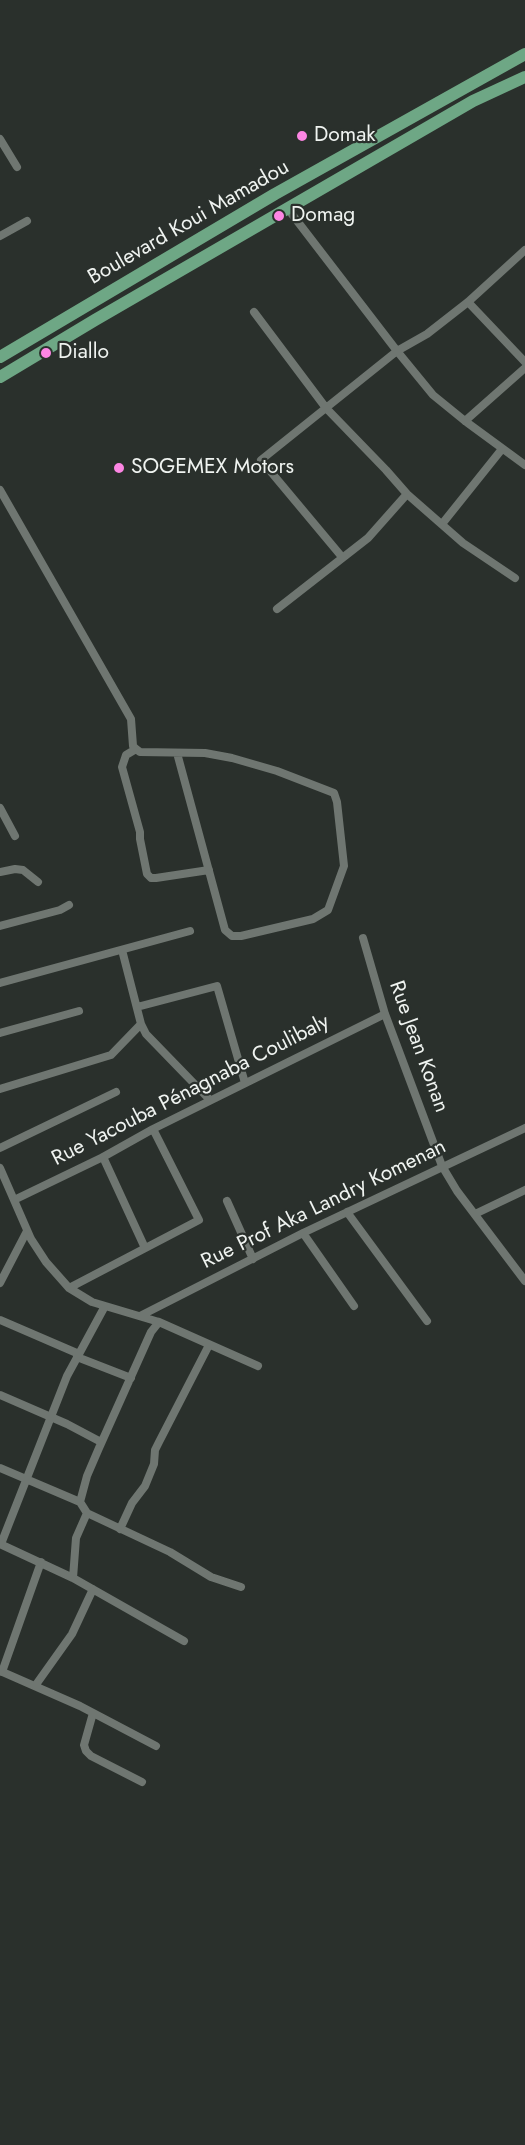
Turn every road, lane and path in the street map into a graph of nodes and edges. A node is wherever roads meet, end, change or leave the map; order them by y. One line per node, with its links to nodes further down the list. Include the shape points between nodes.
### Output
1 (525, 54): 12 (main road, Boulevard Koui Mamadou, via 275,194)
2 (524, 79): 5 (main road, via 473,101)
3 (0, 139): 4 (street)
4 (18, 167)
5 (288, 209): 11 (street); 15 (main road)
6 (27, 221): 7 (street)
7 (0, 236)
8 (525, 250): 9 (street)
9 (468, 302): 11 (street, via 427,334); 13 (street)
10 (254, 312): 16 (street)
11 (397, 351): 16 (street); 17 (street, via 433,395)
12 (0, 357)
13 (525, 362)
14 (525, 368): 17 (street)
15 (0, 377)
16 (326, 408): 21 (street); 23 (street, via 261,460)
17 (465, 421): 18 (street)
18 (502, 448): 19 (street); 22 (street)
19 (525, 465)
20 (0, 490): 26 (street, via 131,719)
21 (406, 494): 22 (street); 23 (street, via 368,538)
22 (442, 524): 24 (street)
23 (342, 557): 25 (street)
24 (515, 578)
25 (277, 609)
26 (136, 749): 27 (street); 30 (street, via 126,755 122,767 147,874 156,878)
27 (177, 753): 30 (street); 30 (street, via 205,753 254,763 330,790 338,802 344,866 328,910 322,916 232,936 225,930)
28 (0, 808): 29 (street)
29 (15, 836)
30 (209, 870)
31 (0, 872): 32 (street, via 23,870)
32 (38, 882)
33 (69, 905): 34 (street)
34 (0, 926)
35 (190, 931): 37 (street)
36 (363, 938): 41 (street, Rue Jean Konan)
37 (122, 950): 38 (street); 39 (street)
38 (0, 983)
39 (137, 1007): 42 (street); 44 (street, via 217,986)
40 (79, 1011): 43 (street)
41 (385, 1014): 44 (street, Rue Yacouba Pénagnaba Coulibaly); 52 (street, Rue Jean Konan)
42 (141, 1024): 45 (street, via 111,1055); 47 (street, via 146,1034)
43 (0, 1033)
44 (245, 1083): 47 (street, Rue Yacouba Pénagnaba Coulibaly)
45 (0, 1089)
46 (116, 1092): 50 (street)
47 (210, 1100): 49 (street, Rue Yacouba Pénagnaba Coulibaly)
48 (525, 1128): 52 (street, Rue Prof Aka Landry Komenan)
49 (153, 1129): 51 (street, Rue Yacouba Pénagnaba Coulibaly); 61 (street, via 200,1220)
50 (0, 1148)
51 (103, 1157): 55 (street, Rue Yacouba Pénagnaba Coulibaly); 61 (street)
52 (442, 1166): 57 (street, Rue Prof Aka Landry Komenan); 58 (street, Rue Jean Konan)
53 (0, 1168): 55 (street)
54 (525, 1190): 58 (street)
55 (14, 1200): 59 (street)
56 (227, 1201): 62 (street)
57 (347, 1212): 60 (street, Rue Prof Aka Landry Komenan); 70 (street)
58 (475, 1214): 63 (street, Rue Jean Konan)
59 (27, 1231): 64 (street); 65 (street, via 46,1263)
60 (303, 1233): 62 (street, Rue Prof Aka Landry Komenan); 67 (street)
61 (145, 1248): 65 (street)
62 (253, 1259): 68 (street, Rue Prof Aka Landry Komenan)
63 (525, 1281)
64 (0, 1282)
65 (69, 1288): 66 (street)
66 (105, 1306): 68 (street); 73 (street)
67 (354, 1306)
68 (140, 1316): 71 (street)
69 (0, 1320): 73 (street)
70 (427, 1320)
71 (159, 1322): 72 (street); 75 (street)
72 (209, 1345): 74 (street); 83 (street, via 155,1450 145,1486)
73 (78, 1355): 75 (street); 77 (street)
74 (258, 1366)
75 (131, 1378): 78 (street)
76 (0, 1395): 77 (street)
77 (51, 1417): 78 (street); 80 (street)
78 (101, 1442): 81 (street)
79 (0, 1468): 80 (street)
80 (26, 1480): 81 (street); 84 (street)
81 (80, 1502): 82 (street)
82 (87, 1513): 83 (street); 86 (street, via 76,1538)
83 (120, 1529): 87 (street, via 211,1576)
84 (0, 1544): 85 (street)
85 (40, 1563): 86 (street); 90 (street)
86 (73, 1578): 88 (street)
87 (242, 1587)
88 (93, 1589): 89 (street); 91 (street, via 72,1634)
89 (184, 1641)
90 (1, 1671): 91 (street)
91 (35, 1686): 92 (street)
92 (93, 1713): 93 (street); 94 (street, via 86,1750)
93 (156, 1746)
94 (142, 1782)

